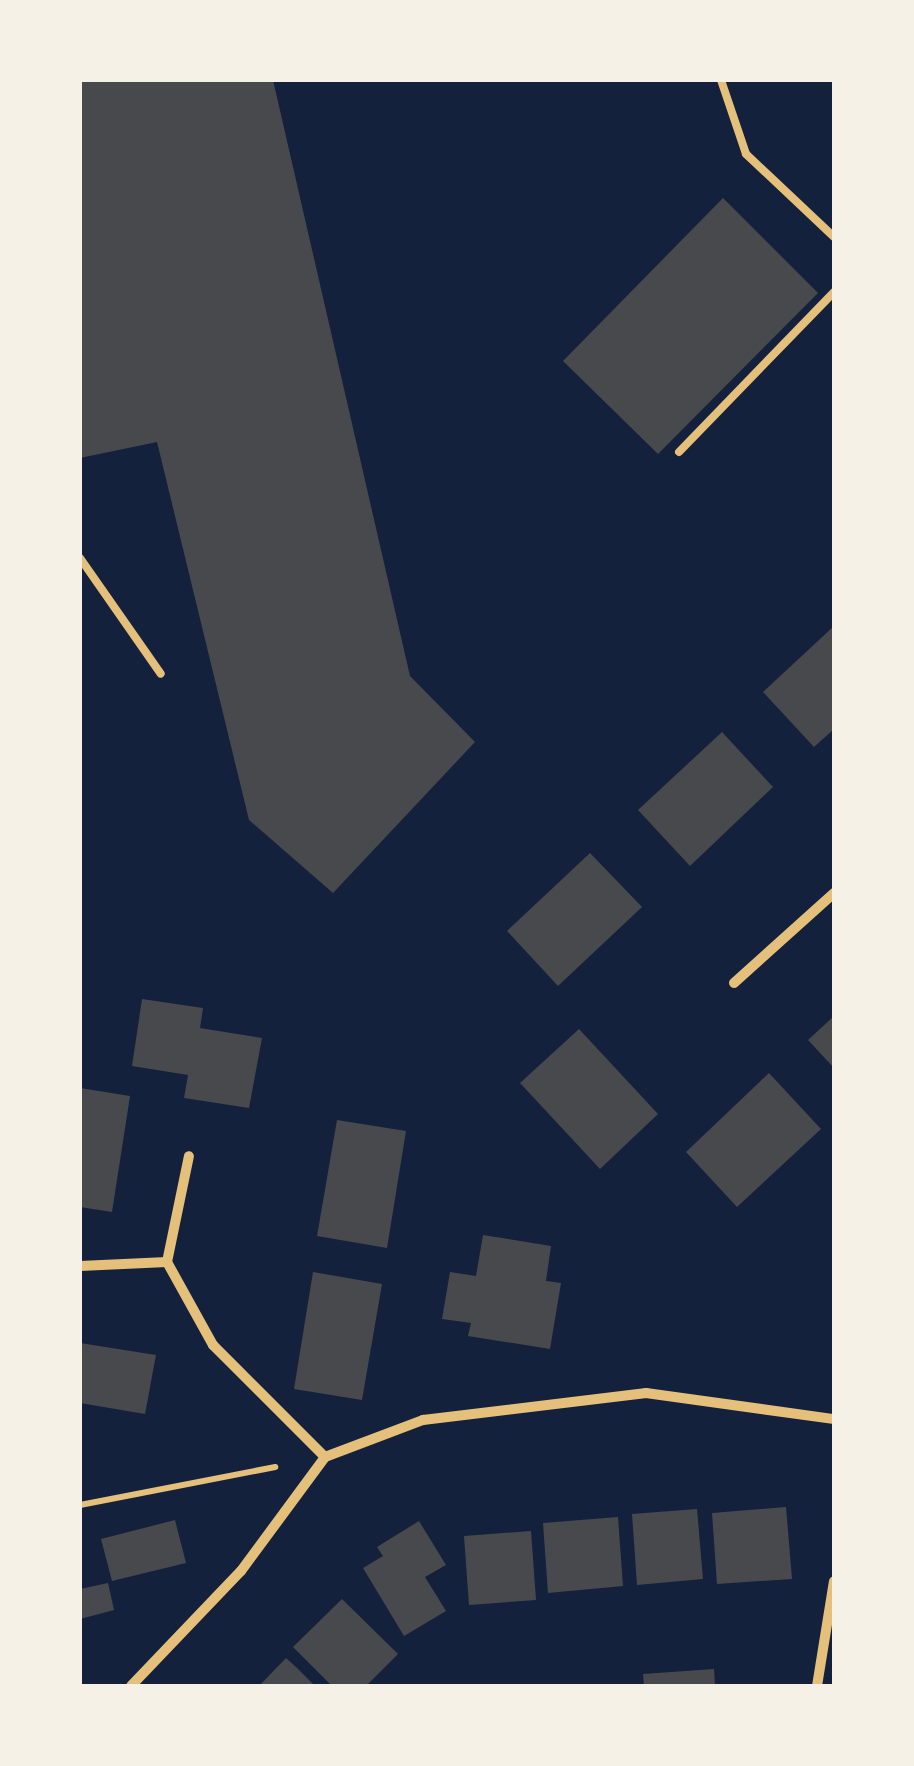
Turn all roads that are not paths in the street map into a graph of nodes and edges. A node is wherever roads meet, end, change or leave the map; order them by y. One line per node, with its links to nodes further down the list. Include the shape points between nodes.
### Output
1 (721, 80): 2 (lane, via 746,154)
2 (834, 237)
3 (834, 292): 4 (lane)
4 (679, 452)
5 (80, 558): 6 (lane)
6 (161, 674)
7 (834, 894): 8 (street)
8 (734, 983)
9 (189, 1156): 10 (street)
10 (167, 1262): 11 (street); 13 (street, via 212,1346)
11 (80, 1266)
12 (834, 1419): 13 (street, via 646,1393 424,1420)
13 (326, 1457): 15 (street, via 241,1571)
14 (834, 1581): 16 (street)
15 (131, 1686)
16 (817, 1686)

